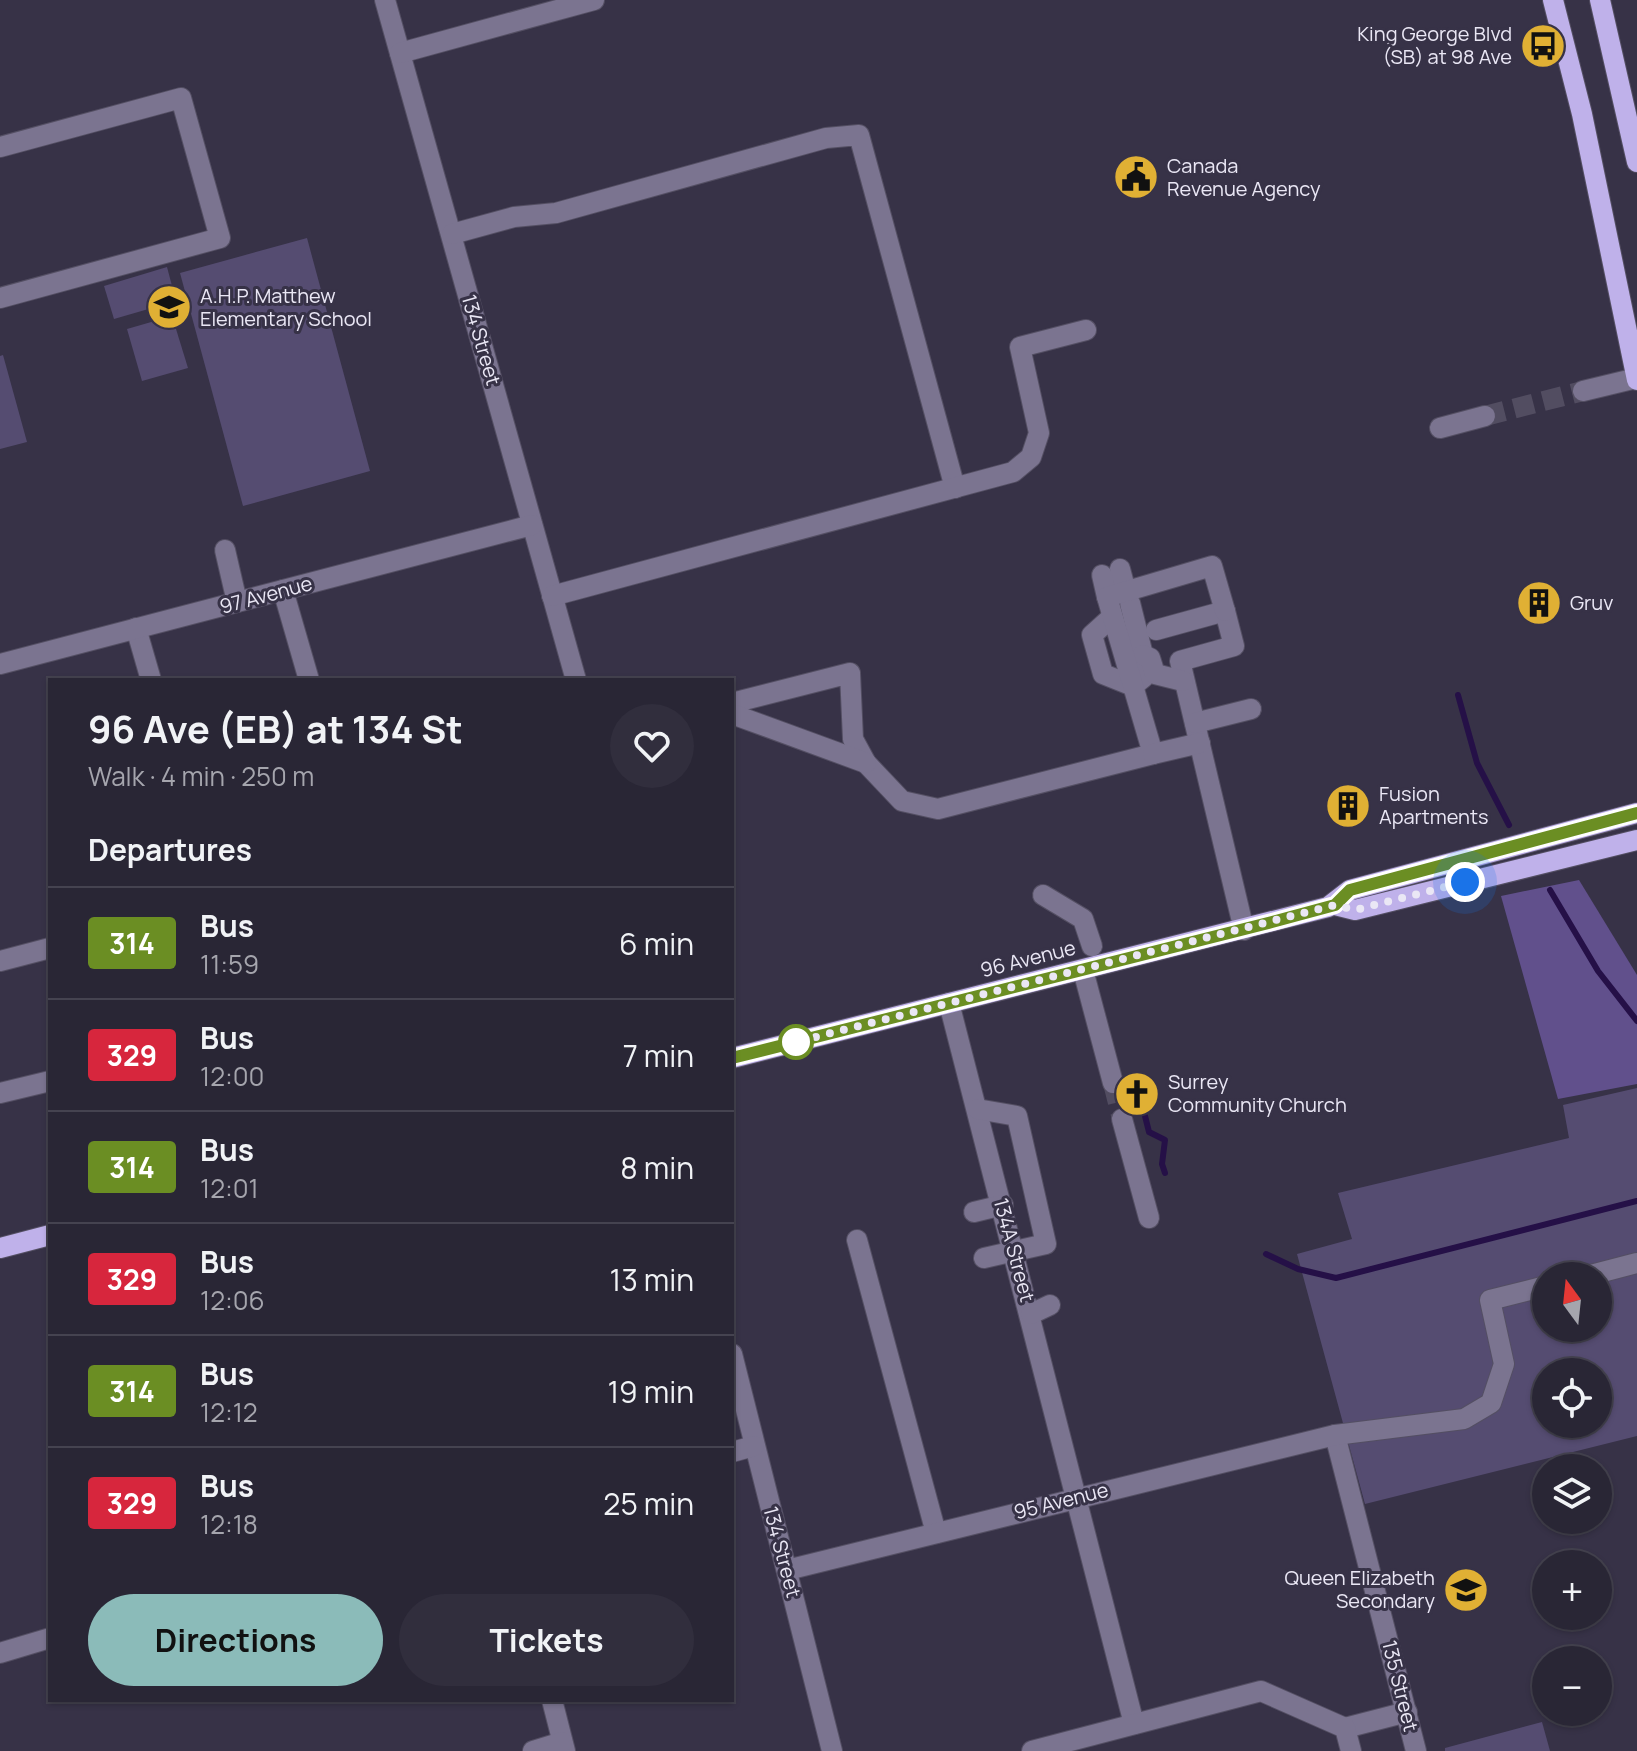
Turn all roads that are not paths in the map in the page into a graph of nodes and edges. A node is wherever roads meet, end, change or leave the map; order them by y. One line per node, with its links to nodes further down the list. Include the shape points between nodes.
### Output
1 (385, 0): 5 (street, 134 Street)
2 (594, 0): 5 (street)
3 (1553, 0): 12 (main road)
4 (1600, 0): 6 (main road)
5 (400, 53): 9 (street, 134 Street)
6 (1634, 137): 8 (main road)
7 (0, 147): 10 (street, via 181,98 220,238)
8 (1637, 162)
9 (452, 234): 16 (street, via 514,217 556,213 826,138 859,135); 17 (street, 134 Street)
10 (0, 298)
11 (1086, 330): 16 (street, via 1020,347 1039,433 1031,457 1013,472)
12 (1637, 379): 13 (street)
13 (1583, 391)
14 (1485, 416): 15 (street)
15 (1440, 428)
16 (955, 488): 20 (street)
17 (532, 525): 19 (street, 97 Avenue); 20 (street, 134 Street)
18 (225, 550): 22 (street)
19 (283, 590): 22 (street, 97 Avenue); 29 (street)
20 (552, 596): 30 (street, 134 Street)
21 (1107, 597): 23 (street, via 1212,566); 26 (street, via 1119,583); 32 (street)
22 (237, 602): 24 (street, 97 Avenue)
23 (1225, 611): 25 (street); 31 (street, via 1234,646 1180,661)
24 (136, 628): 27 (street, 97 Avenue); 28 (street)
25 (1156, 630)
26 (1143, 655): 31 (street, via 1150,658 1155,674); 32 (street, via 1143,678)
27 (0, 664)
28 (150, 678)
29 (308, 678)
30 (575, 678)
31 (1183, 681): 36 (street)
32 (1133, 686): 37 (street)
33 (734, 702): 38 (street, via 850,673 853,739)
34 (1251, 709): 36 (street)
35 (734, 715): 38 (street)
36 (1198, 733): 37 (street); 43 (street)
37 (1153, 754): 38 (street, via 938,809 902,801)
38 (866, 763)
39 (1637, 813): 42 (main road, 96 Avenue, via 1350,890)
40 (1637, 840): 42 (main road, 96 Avenue, via 1355,910)
41 (1043, 895): 44 (street, via 1083,919)
42 (1335, 905): 43 (main road, 96 Avenue)
43 (1244, 930): 47 (main road, 96 Avenue)
44 (1092, 946)
45 (48, 949): 46 (street)
46 (0, 961)
47 (1083, 970): 48 (main road, 96 Avenue); 51 (street)
48 (949, 1003): 49 (main road, 96 Avenue); 53 (street, 134A Street)
49 (734, 1057)
50 (48, 1081): 52 (street)
51 (1113, 1083)
52 (0, 1093)
53 (977, 1109): 55 (street, 134A Street); 61 (street, via 1017,1116 1046,1244)
54 (1122, 1119): 57 (street)
55 (1003, 1205): 56 (street); 61 (street, 134A Street)
56 (974, 1212)
57 (1149, 1218)
58 (48, 1239): 60 (main road)
59 (857, 1240): 73 (street)
60 (0, 1248)
61 (1015, 1250): 62 (street); 67 (street, 134A Street)
62 (984, 1258)
63 (1637, 1263): 64 (street)
64 (1612, 1270)
65 (1532, 1290): 69 (street, 95 Avenue, via 1490,1300 1504,1364 1491,1403 1464,1419)
66 (1050, 1305): 67 (street)
67 (1031, 1314): 72 (street, 134A Street)
68 (734, 1362): 70 (street, 134 Street)
69 (1335, 1435): 72 (street, 95 Avenue); 78 (street, 135 Street)
70 (754, 1446): 71 (street); 74 (street, 134 Street)
71 (734, 1451)
72 (1078, 1497): 73 (street, 95 Avenue); 79 (street, 134A Street)
73 (936, 1533): 74 (street, 95 Avenue)
74 (787, 1570): 83 (street, 134 Street)
75 (48, 1639): 76 (street)
76 (0, 1653)
77 (552, 1702): 81 (street)
78 (1407, 1712): 80 (street); 86 (street, 135 Street)
79 (1134, 1724): 80 (street, via 1261,1691); 84 (street)
80 (1345, 1728): 85 (street)
81 (563, 1746): 82 (street)
82 (533, 1751)
83 (832, 1751)
84 (1032, 1751)
85 (1351, 1751)
86 (1416, 1751)

